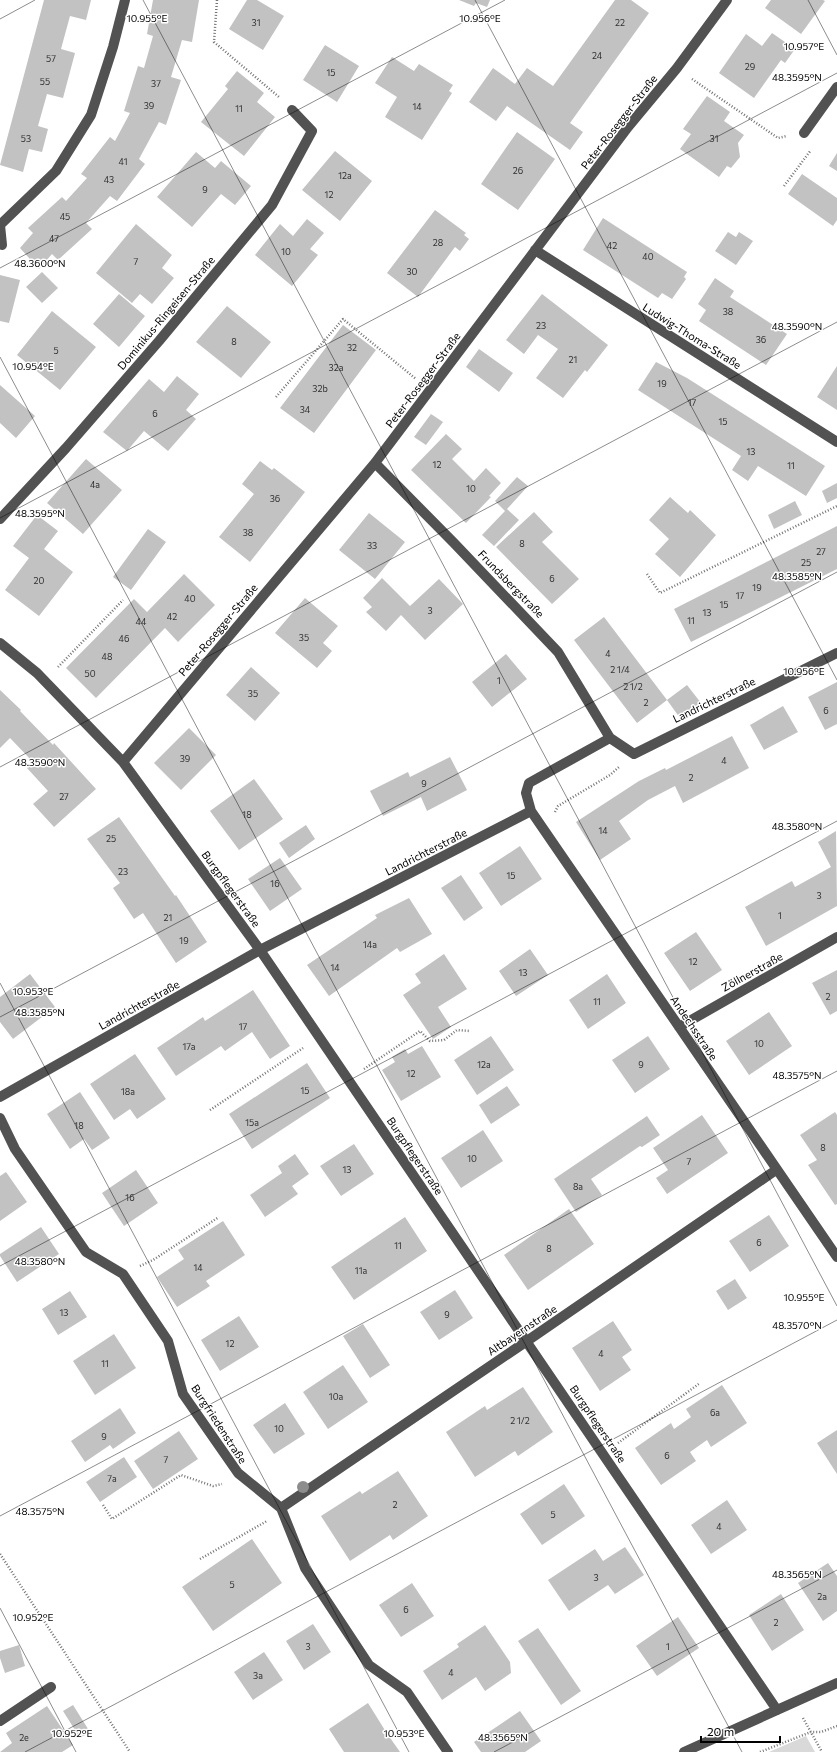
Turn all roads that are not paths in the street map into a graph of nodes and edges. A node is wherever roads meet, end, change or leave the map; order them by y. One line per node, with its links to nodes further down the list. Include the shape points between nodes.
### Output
1 (125, 0): 6 (street, via 91,114 56,171 0,225)
2 (727, 0): 7 (street, Peter-Rosegger-Straße)
3 (837, 87): 5 (street)
4 (292, 110): 10 (street, Dominikus-Ringeisen-Straße, via 312,131 272,205 159,341)
5 (804, 132)
6 (2, 245)
7 (535, 250): 8 (street, Ludwig-Thoma-Straße); 9 (street, Peter-Rosegger-Straße)
8 (837, 442)
9 (375, 463): 13 (street, Frundsbergstraße, via 558,652); 14 (street, Peter-Rosegger-Straße)
10 (0, 519)
11 (0, 643): 14 (street, Burgpflegerstraße, via 44,681)
12 (837, 652): 13 (street, Landrichterstraße, via 634,754)
13 (610, 738): 15 (street, via 529,783 526,793)
14 (122, 762): 17 (street, Burgpflegerstraße)
15 (531, 811): 17 (street, Landrichterstraße); 18 (street, Andechsstraße)
16 (837, 938): 18 (street, Zöllnerstraße)
17 (260, 950): 19 (street, Landrichterstraße); 24 (street, Burgpflegerstraße)
18 (679, 1027): 21 (street, Andechsstraße)
19 (0, 1097)
20 (0, 1118): 25 (street, Burgfriedenstraße, via 15,1149 86,1252 123,1274 168,1341 183,1394 238,1473)
21 (776, 1170): 22 (street, Andechsstraße); 24 (street, Altbayernstraße)
22 (833, 1242): 23 (street, Andechsstraße)
23 (837, 1257)
24 (528, 1341): 25 (street, Altbayernstraße); 28 (street, Burgpflegerstraße)
25 (281, 1510): 30 (street, Burgfriedenstraße, via 305,1568 369,1665 407,1692)
26 (837, 1683): 28 (street)
27 (51, 1687): 29 (street)
28 (777, 1710): 31 (street)
29 (0, 1721)
30 (448, 1752)
31 (684, 1752)

